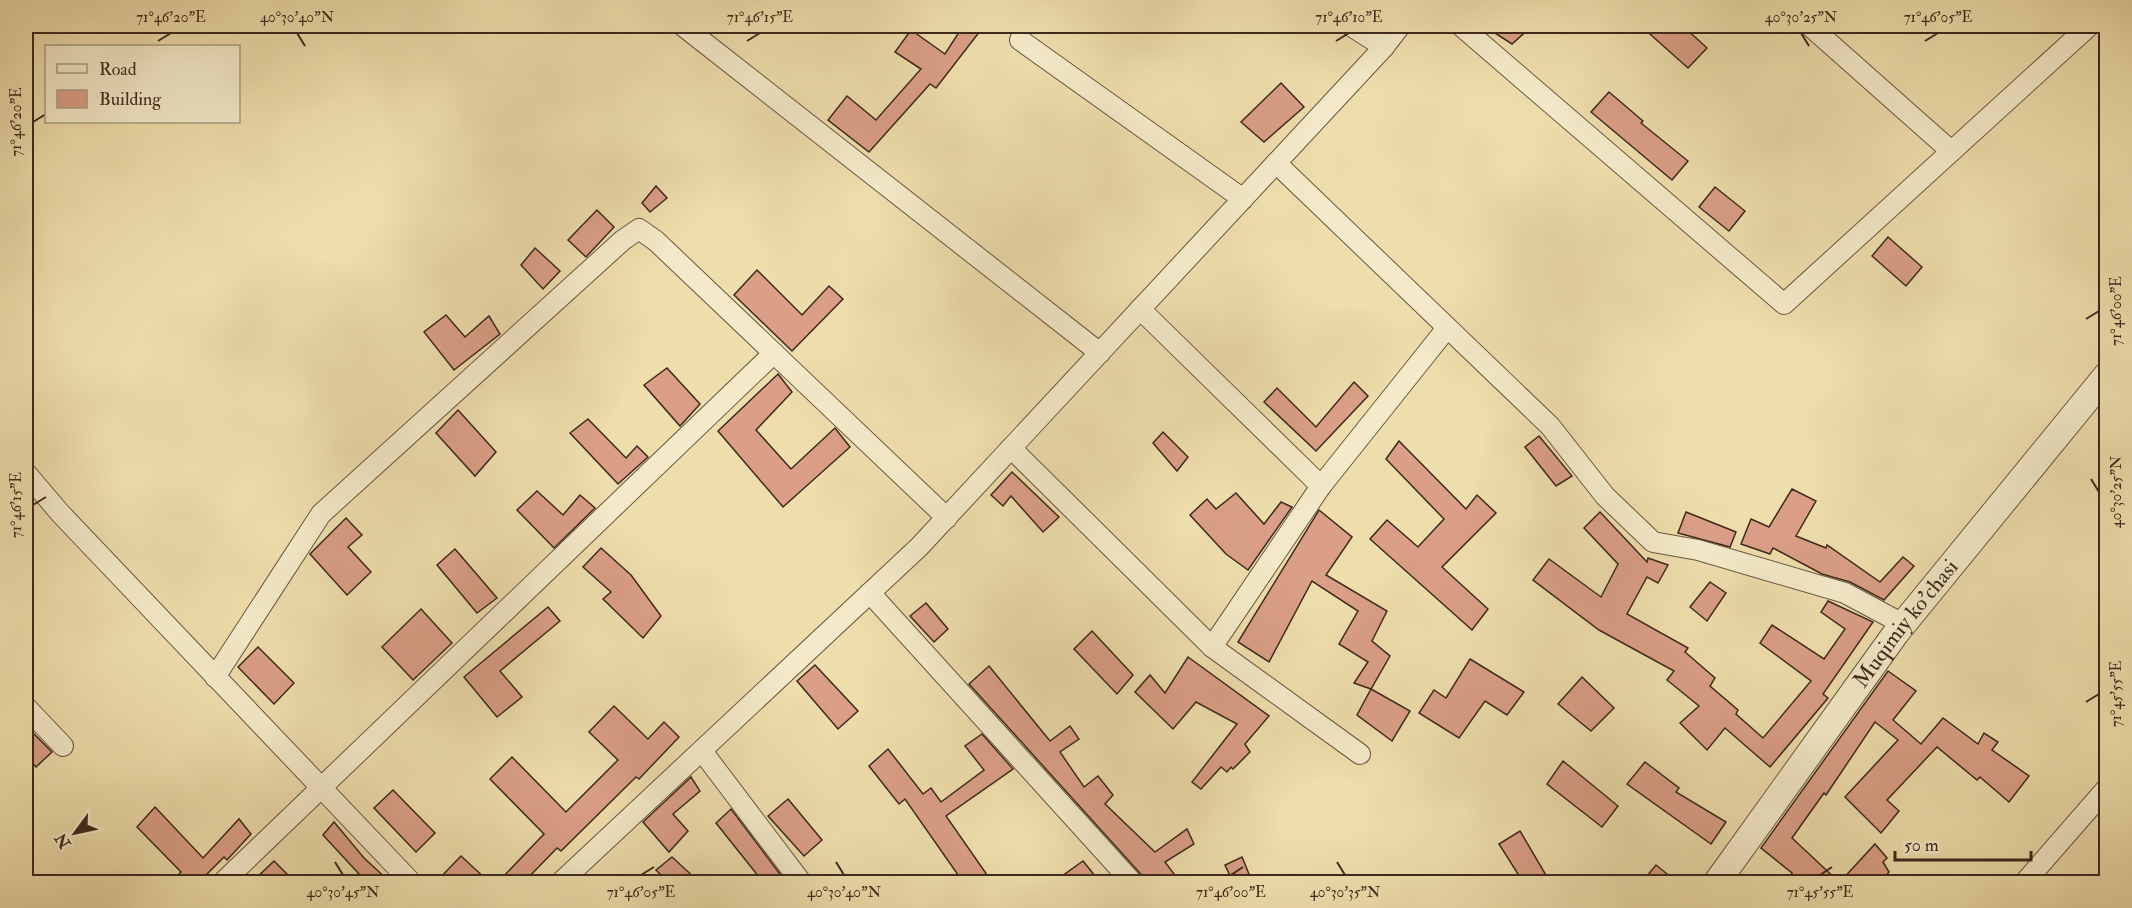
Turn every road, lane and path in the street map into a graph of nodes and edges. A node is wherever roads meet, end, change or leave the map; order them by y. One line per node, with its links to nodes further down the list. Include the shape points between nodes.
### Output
1 (683, 26): 15 (street)
2 (1352, 26): 8 (street)
3 (1400, 26): 8 (street)
4 (1461, 26): 9 (street, via 1784,304)
5 (1810, 26): 9 (street)
6 (2089, 26): 9 (street)
7 (1020, 40): 11 (street)
8 (1384, 47): 10 (street)
9 (1951, 152)
10 (1276, 163): 11 (street); 13 (street)
11 (1243, 199): 12 (street)
12 (1140, 309): 15 (street); 19 (street)
13 (1447, 328): 19 (street); 22 (street, via 1550,426 1605,496 1653,542 1698,550 1845,593)
14 (774, 353): 20 (street); 24 (street, via 639,229 321,514); 29 (street)
15 (1100, 353): 17 (street)
16 (2106, 376): 22 (street, Muqimiy ko'chasi)
17 (1011, 448): 20 (street); 23 (street)
18 (26, 473): 24 (street)
19 (1321, 486): 23 (street)
20 (947, 518): 21 (street)
21 (870, 593): 27 (street); 35 (street)
22 (1903, 624): 36 (street, Muqimiy ko'chasi)
23 (1212, 647): 28 (street)
24 (215, 677): 29 (street)
25 (26, 707): 26 (street)
26 (63, 746)
27 (702, 751): 33 (street); 34 (street)
28 (1360, 754)
29 (321, 788): 31 (street); 32 (street)
30 (2106, 789): 37 (street)
31 (223, 882)
32 (411, 882)
33 (561, 882)
34 (801, 882)
35 (1132, 882)
36 (1717, 882)
37 (2025, 882)

